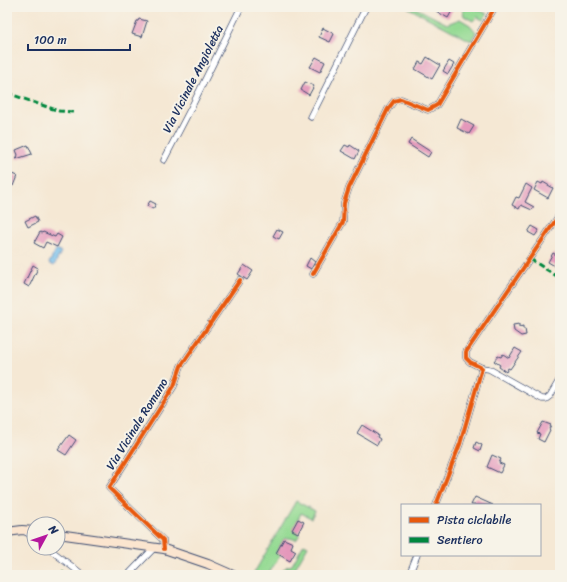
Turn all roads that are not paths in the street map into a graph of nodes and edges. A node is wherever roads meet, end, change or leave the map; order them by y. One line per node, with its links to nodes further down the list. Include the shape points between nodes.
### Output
1 (241, 7): 5 (street, Via Vicinale Angioletta)
2 (366, 7): 4 (street)
3 (495, 7): 7 (street, via 437,105 428,110 401,99 394,101 388,109 349,188 344,203 343,222)
4 (311, 117)
5 (164, 160)
6 (560, 214): 9 (street, via 466,352 466,358)
7 (313, 274)
8 (240, 280): 18 (street, Via Vicinale Romano, via 180,366 174,386 109,488 163,540)
9 (482, 368): 10 (street, via 490,369 542,399 550,396); 11 (street, via 460,444)
10 (560, 379)
11 (436, 504)
12 (22, 530): 13 (main road); 14 (main road); 15 (street)
13 (26, 530)
14 (7, 532)
15 (26, 532)
16 (66, 535): 17 (main road)
17 (155, 547): 18 (main road); 22 (street)
18 (164, 549): 23 (main road)
19 (58, 556): 21 (street)
20 (417, 556): 24 (street)
21 (83, 575)
22 (128, 575)
23 (233, 575)
24 (409, 575)

